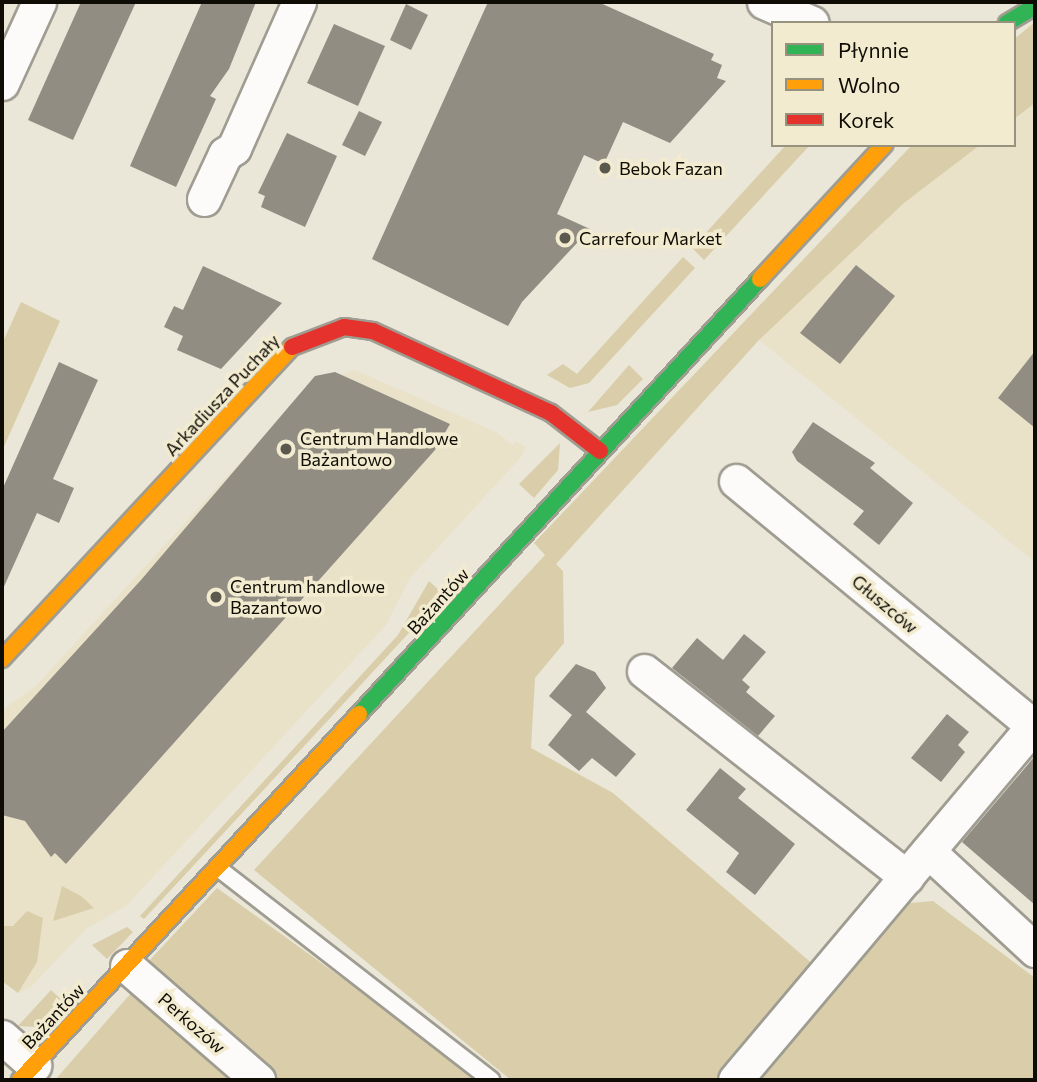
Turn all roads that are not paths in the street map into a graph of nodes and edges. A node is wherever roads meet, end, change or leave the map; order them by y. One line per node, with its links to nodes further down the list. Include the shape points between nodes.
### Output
1 (39, 2): 9 (street)
2 (299, 2): 11 (street, via 234,148 225,154)
3 (764, 2): 6 (street)
4 (1021, 2): 7 (street)
5 (1035, 6): 8 (street)
6 (807, 21)
7 (1007, 21)
8 (1009, 21)
9 (2, 83)
10 (882, 147): 12 (street, Bażantów)
11 (204, 199)
12 (600, 451): 14 (street, Arkadiusza Puchały, via 551,413 373,331 344,327 314,334 288,349); 18 (street, Bażantów)
13 (736, 481): 16 (street, Głuszców)
14 (2, 659)
15 (644, 671): 19 (street)
16 (1034, 725): 17 (street, Głuszców)
17 (928, 851): 19 (street, Głuszców); 20 (street)
18 (218, 868): 21 (street, Bażantów); 25 (lane)
19 (907, 877): 26 (street, Głuszców)
20 (1035, 950)
21 (127, 966): 23 (street, Bażantów); 24 (street, Perkozów)
22 (2, 1037): 23 (street)
23 (27, 1072)
24 (258, 1080)
25 (491, 1080)
26 (736, 1080)

